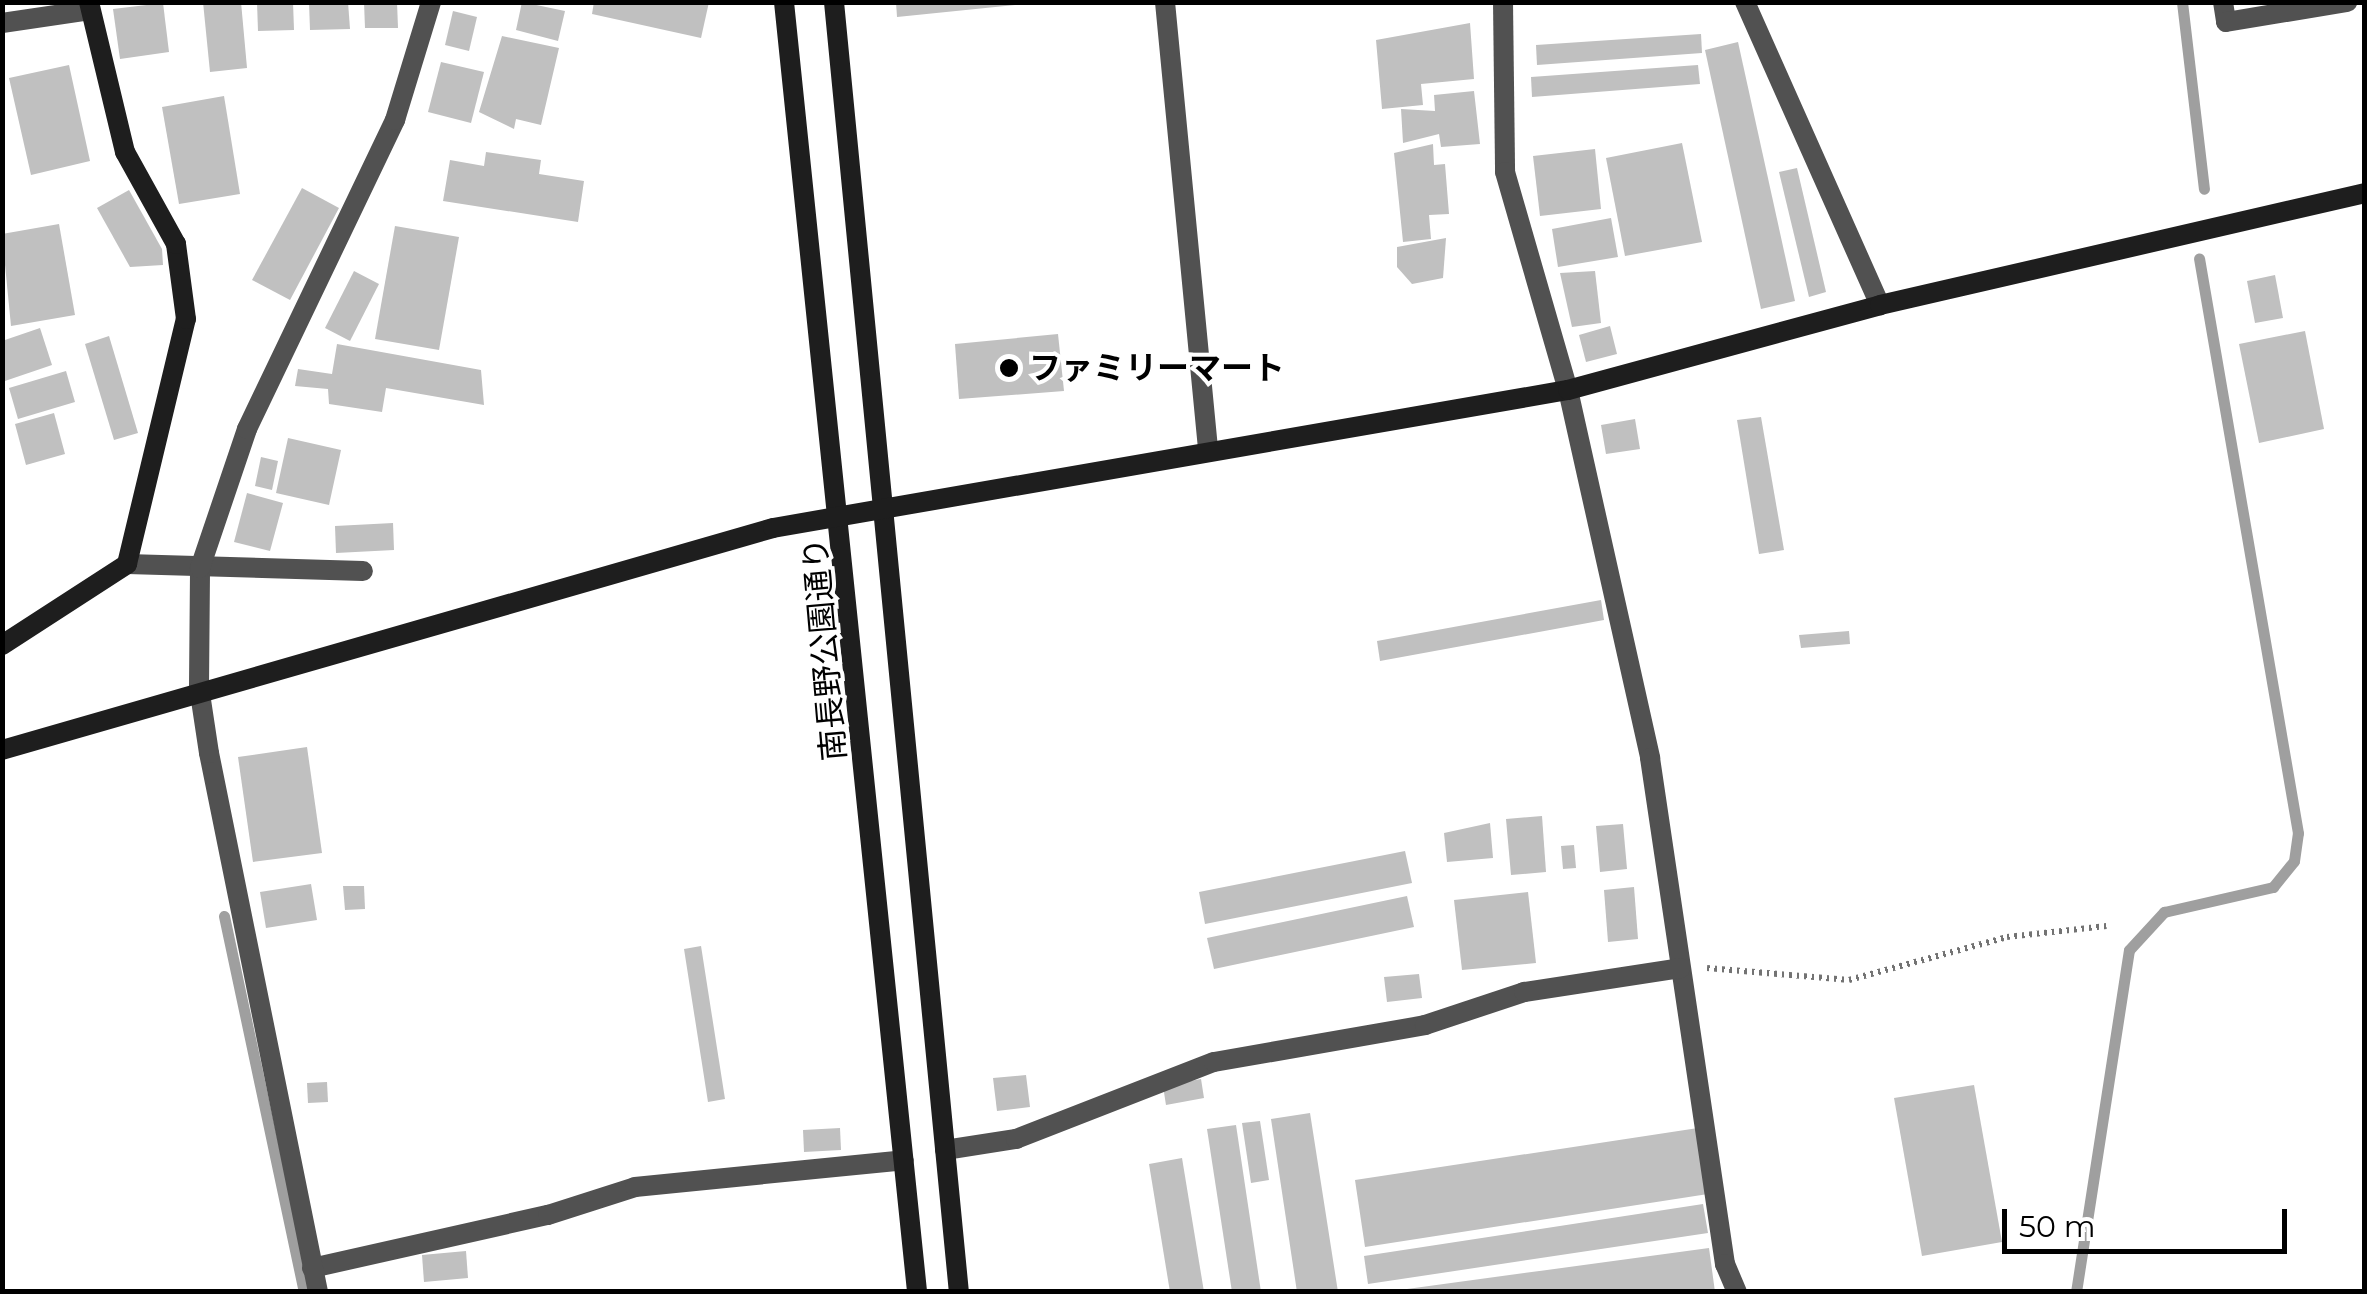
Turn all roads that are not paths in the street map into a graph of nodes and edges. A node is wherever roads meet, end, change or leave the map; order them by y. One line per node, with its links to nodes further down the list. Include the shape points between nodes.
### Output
1 (431, 2): 18 (street, via 395,120 247,429)
2 (784, 2): 16 (street, 南長野公園通り)
3 (834, 2): 15 (street)
4 (1165, 2): 14 (street)
5 (1503, 2): 13 (street, via 1506,172)
6 (1745, 2): 12 (street)
7 (2223, 2): 8 (street, via 2226,22)
8 (2348, 2)
9 (89, 6): 10 (street); 17 (street, via 124,152 176,244 185,279 186,319)
10 (2, 23)
11 (2364, 193): 12 (street)
12 (1880, 305): 13 (street)
13 (1568, 390): 14 (street); 23 (street, via 1650,758)
14 (1208, 447): 15 (street)
15 (880, 505): 16 (street); 24 (street)
16 (842, 513): 21 (street); 25 (street, 南長野公園通り)
17 (127, 564): 18 (street); 20 (street)
18 (200, 568): 19 (street); 21 (street)
19 (363, 571)
20 (2, 644)
21 (199, 688): 22 (street); 26 (street)
22 (2, 750)
23 (1680, 968): 24 (street, via 1524,992 1426,1025 1214,1062 1016,1139); 30 (street, via 1724,1264)
24 (945, 1150): 29 (street)
25 (904, 1160): 26 (street, via 635,1187 548,1215); 28 (street, 南長野公園通り)
26 (312, 1268): 27 (street)
27 (318, 1292)
28 (916, 1292)
29 (959, 1292)
30 (1737, 1292)

